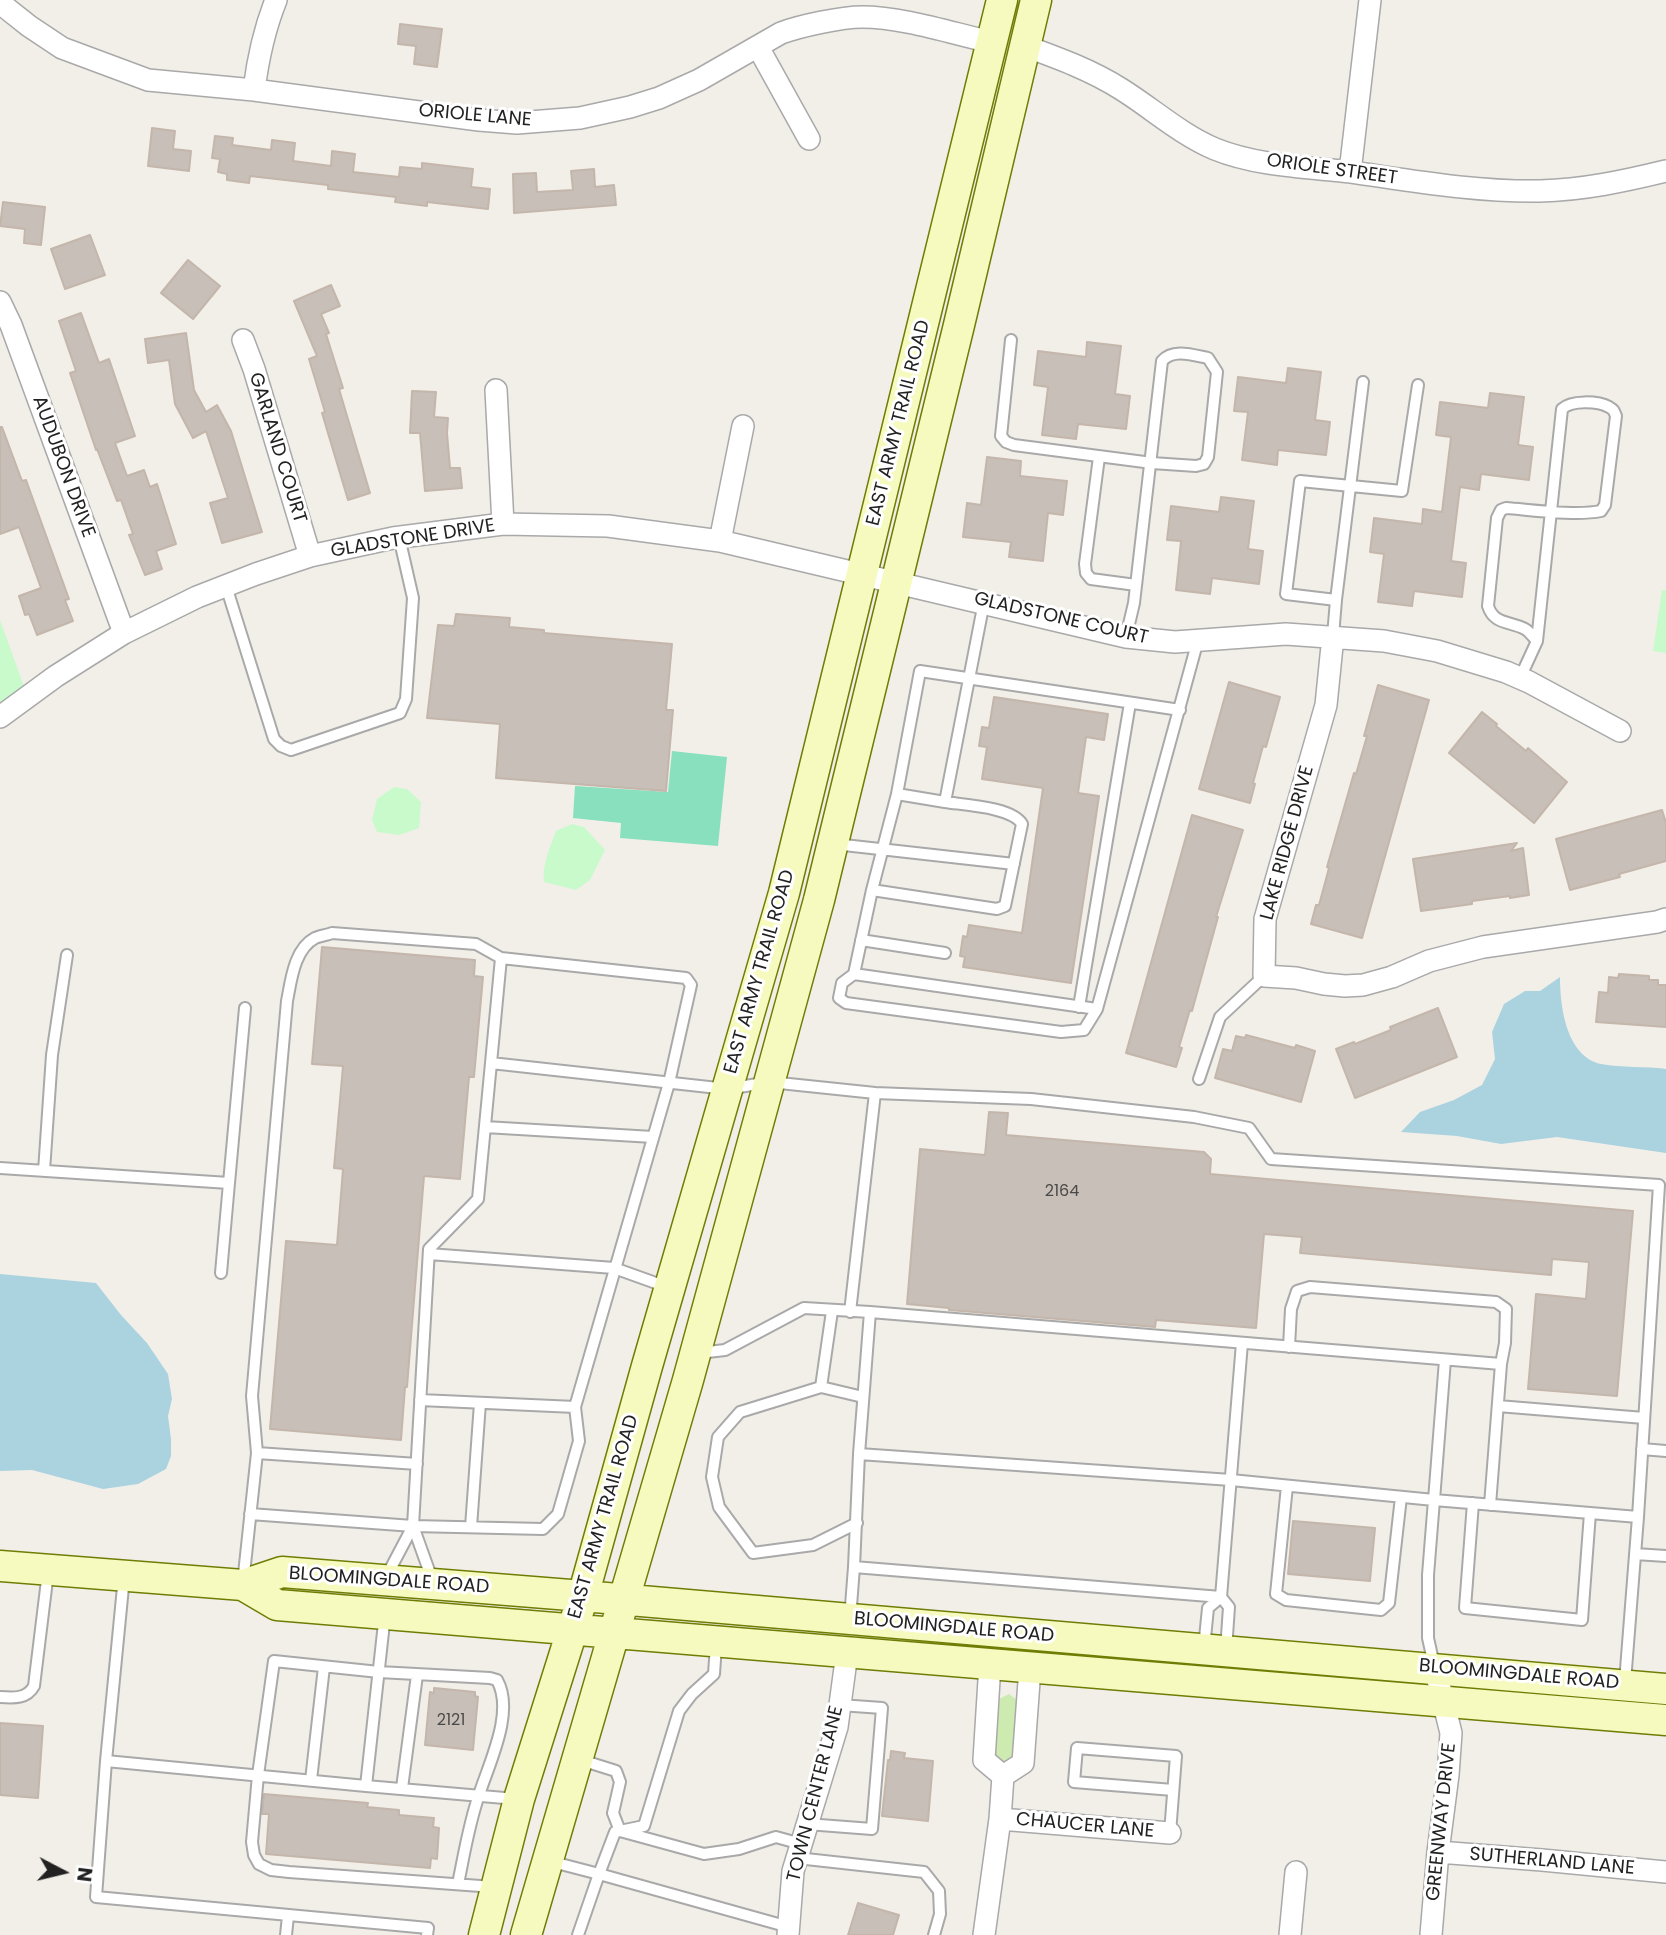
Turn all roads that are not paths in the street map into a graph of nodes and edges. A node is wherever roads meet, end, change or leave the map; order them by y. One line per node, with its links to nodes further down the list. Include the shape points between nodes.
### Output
1 (276, 0): 10 (street, via 265,29)
2 (1002, 0): 7 (main road, EAST ARMY TRAIL ROAD)
3 (1036, 0): 8 (main road, EAST ARMY TRAIL ROAD)
4 (1370, 0): 13 (street)
5 (0, 3): 10 (street, ORIOLE LANE, via 62,48 148,80)
6 (861, 8): 7 (street, ORIOLE LANE); 9 (street, ORIOLE LANE, via 781,33)
7 (991, 41): 29 (main road, EAST ARMY TRAIL ROAD)
8 (1025, 46): 13 (street, ORIOLE STREET, via 1096,74 1190,137 1217,149 1253,160); 30 (main road, EAST ARMY TRAIL ROAD)
9 (758, 47): 10 (street, ORIOLE LANE, via 659,98 570,119 479,120); 11 (street)
10 (254, 90)
11 (809, 139)
12 (1666, 171): 13 (street, ORIOLE STREET, via 1618,183 1544,191 1452,187)
13 (1350, 172)
14 (0, 302): 35 (street, AUDUBON DRIVE)
15 (243, 340): 28 (street, GARLAND COURT)
16 (1011, 340): 21 (lane, via 1001,436 1014,445)
17 (1363, 382): 23 (lane)
18 (1418, 386): 23 (lane, via 1402,491)
19 (496, 390): 25 (street)
20 (743, 426): 27 (street)
21 (1099, 457): 22 (lane); 31 (lane, via 1086,573 1091,579)
22 (1152, 463): 22 (lane, via 1162,361 1174,353 1208,358 1217,372 1208,457 1196,466); 31 (lane)
23 (1350, 485): 33 (lane); 33 (lane, via 1300,481 1286,594)
24 (1551, 511): 24 (lane, via 1562,409 1575,402 1606,405 1616,416 1605,505 1593,513); 39 (lane); 39 (lane, via 1506,508 1497,518 1488,606 1497,620 1527,629)
25 (503, 524): 26 (street, GLADSTONE DRIVE); 27 (street, GLADSTONE DRIVE, via 608,526)
26 (400, 537): 28 (street, GLADSTONE DRIVE); 32 (lane, via 413,598 406,699 400,713 291,750 274,738)
27 (720, 541): 29 (street, GLADSTONE DRIVE)
28 (310, 556): 32 (street, GLADSTONE DRIVE)
29 (862, 574): 30 (street, GLADSTONE COURT); 66 (main road, EAST ARMY TRAIL ROAD, via 784,892)
30 (896, 581): 34 (street, GLADSTONE COURT); 48 (main road, EAST ARMY TRAIL ROAD)
31 (1136, 585): 37 (lane)
32 (226, 586): 35 (street, GLADSTONE DRIVE)
33 (1336, 600): 36 (lane)
34 (984, 602): 37 (street, GLADSTONE COURT); 40 (lane)
35 (124, 633): 44 (street, GLADSTONE DRIVE)
36 (1333, 636): 38 (street, GLADSTONE COURT); 41 (street, GLADSTONE COURT, via 1437,651); 58 (street, LAKE RIDGE DRIVE, via 1326,705 1265,919)
37 (1126, 637): 38 (street, GLADSTONE COURT)
38 (1198, 640): 43 (lane)
39 (1537, 641): 41 (lane)
40 (968, 678): 42 (lane); 46 (lane, via 920,671); 47 (lane)
41 (1520, 678): 45 (street, GLADSTONE COURT)
42 (1130, 703): 43 (lane); 59 (lane)
43 (1180, 710): 61 (lane)
44 (0, 717)
45 (1620, 732)
46 (897, 794): 47 (lane); 49 (lane)
47 (945, 802): 50 (lane, via 1018,818 1022,824)
48 (832, 844): 49 (lane); 64 (main road, EAST ARMY TRAIL ROAD)
49 (883, 849): 50 (lane); 51 (lane)
50 (1014, 864): 51 (lane, via 1006,906 998,909)
51 (872, 890): 53 (lane)
52 (1666, 919): 58 (street, via 1483,947 1363,985)
53 (861, 940): 54 (lane); 57 (lane)
54 (945, 953)
55 (67, 955): 71 (lane, via 52,1055)
56 (501, 958): 62 (lane); 65 (lane, via 685,978 691,985); 94 (lane, via 476,944 332,933 313,939 301,951 286,1001 252,1396)
57 (854, 974): 59 (lane); 61 (lane, via 842,983 839,998 846,1003 1061,1032 1084,1030)
58 (1264, 976): 63 (lane, via 1220,1017)
59 (1079, 1007): 61 (lane)
60 (245, 1008): 72 (lane)
61 (1097, 1009)
62 (491, 1063): 65 (lane); 68 (lane)
63 (1199, 1079)
64 (770, 1082): 66 (lane); 67 (lane); 82 (main road, EAST ARMY TRAIL ROAD)
65 (669, 1083): 66 (lane); 69 (lane)
66 (727, 1089): 76 (main road, EAST ARMY TRAIL ROAD)
67 (875, 1093): 78 (lane); 91 (lane, via 1031,1099 1194,1117 1249,1128 1271,1158 1659,1185)
68 (485, 1127): 69 (lane); 73 (lane, via 478,1199)
69 (653, 1137): 74 (lane)
70 (0, 1168): 71 (lane)
71 (44, 1171): 72 (lane)
72 (229, 1183): 75 (lane)
73 (429, 1254): 74 (lane); 87 (lane)
74 (614, 1268): 76 (lane); 90 (lane)
75 (221, 1273)
76 (670, 1288): 118 (main road, EAST ARMY TRAIL ROAD)
77 (832, 1311): 78 (lane); 82 (lane, via 804,1308 725,1350); 85 (lane)
78 (850, 1312): 79 (lane)
79 (870, 1312): 80 (lane); 86 (lane)
80 (1242, 1343): 81 (lane); 97 (lane)
81 (1289, 1347): 83 (lane); 84 (lane, via 1297,1291 1324,1288 1496,1303 1506,1309)
82 (696, 1353): 120 (main road, EAST ARMY TRAIL ROAD)
83 (1445, 1360): 84 (lane); 100 (lane)
84 (1501, 1364): 89 (lane)
85 (821, 1387): 86 (lane); 106 (lane, via 740,1412 718,1437 712,1477 719,1507 752,1553 813,1545)
86 (863, 1397): 95 (lane)
87 (421, 1400): 88 (lane); 96 (lane)
88 (480, 1403): 90 (lane); 108 (lane)
89 (1498, 1406): 91 (lane); 102 (lane)
90 (575, 1407): 108 (lane, via 579,1441 558,1514 543,1529)
91 (1644, 1418): 92 (lane)
92 (1642, 1449): 93 (lane); 105 (lane)
93 (1666, 1451)
94 (257, 1452): 96 (lane); 104 (lane)
95 (859, 1454): 97 (lane); 106 (lane)
96 (417, 1464): 107 (lane)
97 (1231, 1480): 98 (lane); 119 (lane)
98 (1287, 1486): 99 (lane); 99 (lane, via 1276,1594 1286,1600 1381,1610 1390,1603)
99 (1401, 1497): 100 (lane)
100 (1434, 1500): 101 (lane); 131 (lane, via 1428,1638)
101 (1473, 1503): 102 (lane); 103 (lane, via 1465,1608 1582,1620)
102 (1490, 1505): 103 (lane)
103 (1590, 1513): 105 (lane)
104 (250, 1514): 107 (lane); 116 (lane)
105 (1638, 1517): 109 (lane)
106 (857, 1523): 112 (lane)
107 (413, 1526): 108 (lane); 115 (lane); 117 (lane)
108 (471, 1527)
109 (1635, 1554): 110 (lane); 134 (lane)
110 (1666, 1556)
111 (0, 1566): 113 (main road, BLOOMINGDALE ROAD)
112 (854, 1567): 119 (lane); 122 (lane)
113 (48, 1570): 114 (main road, BLOOMINGDALE ROAD); 136 (lane, via 34,1686 24,1697)
114 (124, 1576): 116 (main road, BLOOMINGDALE ROAD); 141 (lane)
115 (383, 1581): 116 (main road, BLOOMINGDALE ROAD, via 282,1572); 117 (main road, BLOOMINGDALE ROAD)
116 (243, 1585): 121 (main road, BLOOMINGDALE ROAD, via 276,1605)
117 (433, 1585): 118 (main road, BLOOMINGDALE ROAD)
118 (583, 1595): 120 (main road, BLOOMINGDALE ROAD); 123 (main road, EAST ARMY TRAIL ROAD)
119 (1221, 1597): 126 (lane, via 1229,1607); 126 (lane, via 1208,1608)
120 (625, 1599): 122 (main road, BLOOMINGDALE ROAD); 124 (main road, EAST ARMY TRAIL ROAD)
121 (385, 1614): 123 (main road, BLOOMINGDALE ROAD); 132 (lane)
122 (850, 1619): 126 (main road, BLOOMINGDALE ROAD)
123 (573, 1629): 124 (main road, BLOOMINGDALE ROAD); 149 (main road, EAST ARMY TRAIL ROAD)
124 (615, 1632): 125 (main road, BLOOMINGDALE ROAD); 140 (main road, EAST ARMY TRAIL ROAD)
125 (717, 1642): 127 (main road, BLOOMINGDALE ROAD); 151 (lane, via 714,1674 679,1711 644,1826)
126 (1215, 1649): 131 (main road, BLOOMINGDALE ROAD)
127 (848, 1653): 128 (main road, BLOOMINGDALE ROAD); 138 (street, TOWN CENTER LANE)
128 (990, 1664): 130 (main road, BLOOMINGDALE ROAD); 143 (street, via 984,1760)
129 (324, 1667): 132 (lane); 142 (lane, via 274,1661); 144 (lane)
130 (1030, 1668): 137 (main road, BLOOMINGDALE ROAD); 143 (street, via 1023,1763)
131 (1435, 1668): 134 (main road, BLOOMINGDALE ROAD); 137 (street, GREENWAY DRIVE)
132 (379, 1672): 133 (lane); 145 (lane)
133 (417, 1675): 146 (lane); 148 (lane, via 490,1678 501,1687 500,1730)
134 (1625, 1685): 135 (main road, BLOOMINGDALE ROAD)
135 (1666, 1689)
136 (0, 1697)
137 (1443, 1702): 139 (main road, BLOOMINGDALE ROAD); 154 (street, GREENWAY DRIVE, via 1451,1733)
138 (840, 1705): 153 (street, TOWN CENTER LANE); 153 (lane, via 882,1708 872,1829)
139 (1666, 1720)
140 (578, 1759): 151 (lane, via 616,1771 621,1782 613,1813); 155 (main road, EAST ARMY TRAIL ROAD)
141 (106, 1761): 142 (lane); 161 (lane, via 96,1897)
142 (258, 1775): 144 (lane); 159 (lane, via 252,1842 259,1864 271,1870)
143 (1003, 1776): 150 (street)
144 (311, 1780): 145 (lane)
145 (366, 1786): 146 (lane)
146 (402, 1788): 148 (lane)
147 (1173, 1790): 147 (lane, via 1176,1756 1077,1748 1074,1782); 152 (lane)
148 (478, 1796): 149 (lane); 159 (lane)
149 (519, 1799): 160 (main road, EAST ARMY TRAIL ROAD)
150 (1000, 1819): 152 (street, CHAUCER LANE); 169 (street)
151 (620, 1830): 153 (lane, via 704,1854 776,1837); 158 (lane, via 615,1832)
152 (1170, 1833)
153 (802, 1842): 162 (street, TOWN CENTER LANE, via 793,1871); 168 (lane, via 924,1872 939,1891 940,1914)
154 (1438, 1852): 157 (street, SUTHERLAND LANE); 171 (street, GREENWAY DRIVE)
155 (548, 1860): 158 (lane); 166 (main road, EAST ARMY TRAIL ROAD)
156 (1296, 1872): 170 (street)
157 (1666, 1872)
158 (599, 1874): 162 (lane); 167 (lane)
159 (458, 1884): 160 (lane)
160 (497, 1887): 165 (main road, EAST ARMY TRAIL ROAD)
161 (288, 1916): 163 (lane); 164 (lane, via 428,1928)
162 (789, 1931)
163 (286, 1935)
164 (426, 1935)
165 (484, 1935)
166 (526, 1935)
167 (578, 1935)
168 (934, 1935)
169 (984, 1935)
170 (1290, 1935)
171 (1430, 1935)

